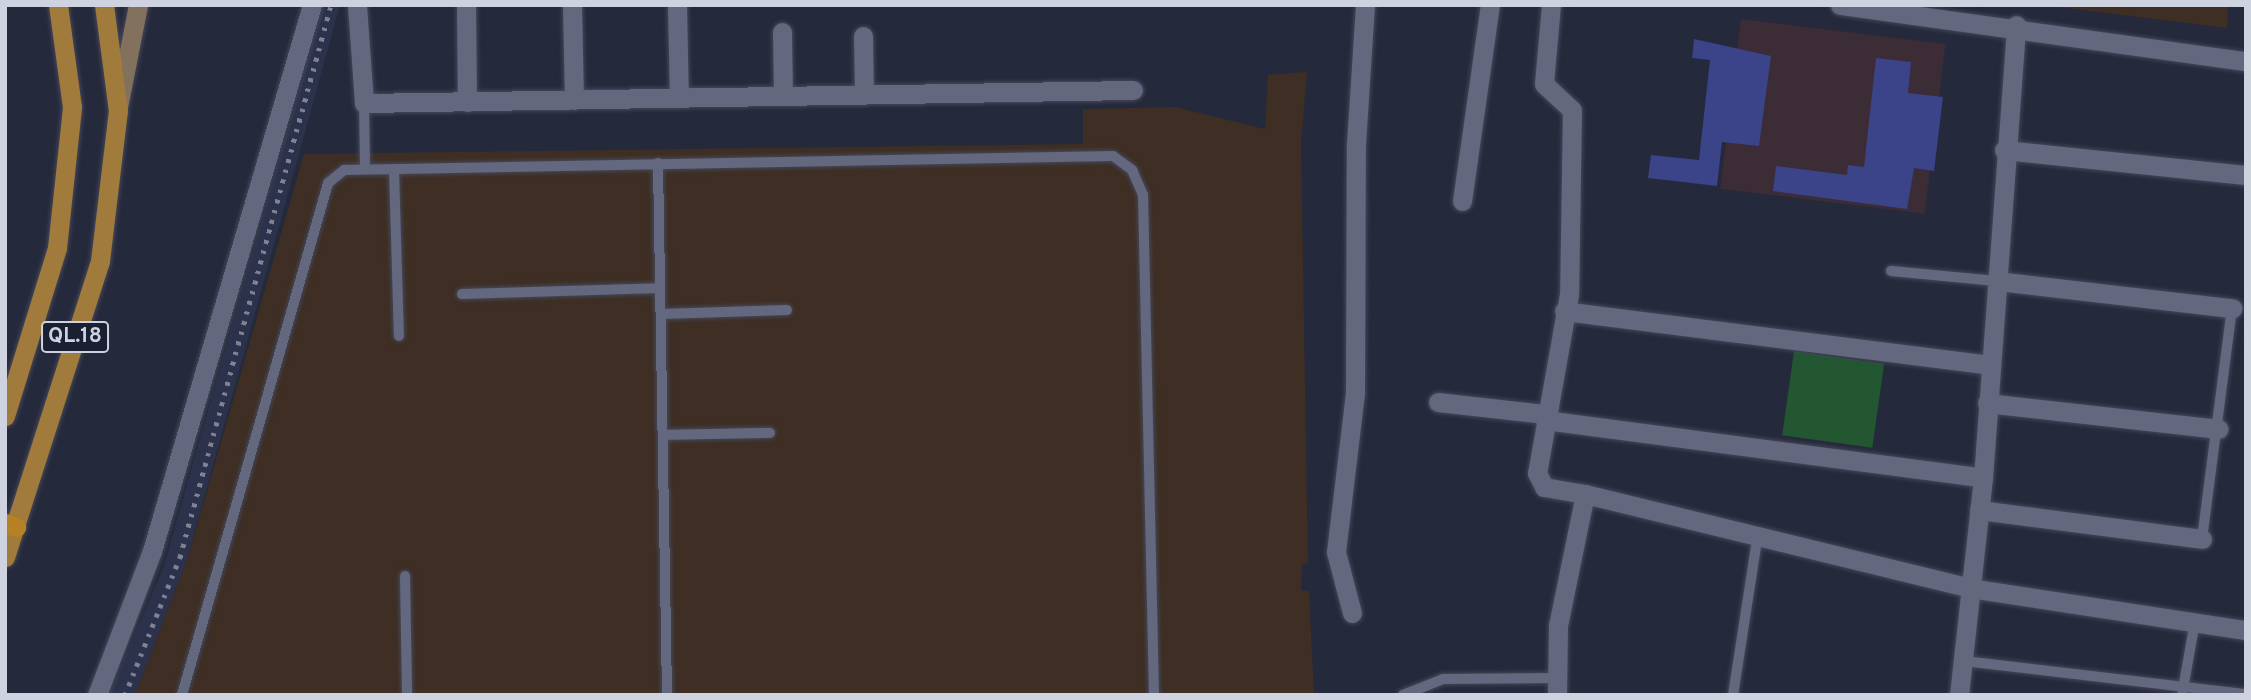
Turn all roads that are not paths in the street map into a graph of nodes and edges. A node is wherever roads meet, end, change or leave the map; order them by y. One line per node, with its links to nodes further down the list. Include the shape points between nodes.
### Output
1 (58, 5): 44 (main road, QL.18, via 72,107 57,248)
2 (104, 5): 25 (main road, QL.18)
3 (138, 5): 25 (main road)
4 (312, 5): 65 (street, via 152,551)
5 (357, 5): 24 (street)
6 (466, 5): 23 (street)
7 (572, 5): 22 (street)
8 (677, 5): 21 (street)
9 (1365, 5): 58 (street, via 1356,144 1356,365 1336,552)
10 (1490, 5): 31 (street)
11 (1551, 5): 38 (street, via 1545,84 1572,110)
12 (1840, 5): 13 (street)
13 (1906, 9): 14 (street)
14 (2017, 25): 17 (street); 26 (street)
15 (782, 32): 20 (street)
16 (863, 37): 19 (street)
17 (2246, 61)
18 (1133, 90): 19 (street)
19 (864, 95): 20 (street)
20 (783, 96): 21 (street)
21 (678, 98): 22 (street)
22 (574, 100): 23 (street)
23 (467, 102): 24 (street)
24 (364, 103): 28 (lane)
25 (118, 111): 52 (main road, QL.18, via 100,261)
26 (2004, 150): 30 (street); 33 (street)
27 (659, 163): 29 (lane); 34 (lane); 69 (lane, via 1113,156 1132,170 1143,195)
28 (365, 168): 29 (lane); 66 (lane, via 344,170 328,183)
29 (394, 170): 40 (lane)
30 (2246, 175)
31 (1462, 201)
32 (1891, 271): 33 (lane)
33 (1997, 281): 36 (street); 41 (street)
34 (660, 288): 35 (lane); 39 (lane)
35 (462, 294)
36 (2232, 308): 46 (lane)
37 (787, 310): 39 (lane)
38 (1564, 311): 41 (street); 45 (street)
39 (661, 314): 48 (lane)
40 (399, 336)
41 (1989, 365): 43 (street)
42 (1438, 402): 45 (street)
43 (1987, 403): 46 (street); 49 (street)
44 (5, 416)
45 (1545, 417): 49 (street); 50 (street, via 1538,481 1544,488)
46 (2219, 429): 54 (lane)
47 (770, 433): 48 (lane)
48 (663, 435): 68 (lane)
49 (1983, 478): 51 (street)
50 (1585, 494): 53 (street); 62 (street, via 1558,625)
51 (1979, 510): 54 (street); 57 (street)
52 (10, 525): 55 (main road, QL.18)
53 (1758, 534): 57 (street); 71 (lane)
54 (2202, 539)
55 (5, 557)
56 (405, 576): 67 (lane)
57 (1970, 588): 59 (street); 61 (street)
58 (1352, 613)
59 (2195, 621): 60 (street); 63 (lane)
60 (2246, 630)
61 (1964, 661): 63 (lane); 72 (street)
62 (1556, 687): 70 (lane, via 1443,678)
63 (2182, 691): 64 (lane)
64 (2246, 694)
65 (97, 695)
66 (182, 695)
67 (407, 695)
68 (667, 695)
69 (1154, 695)
70 (1403, 695)
71 (1733, 695)
72 (1959, 695)

